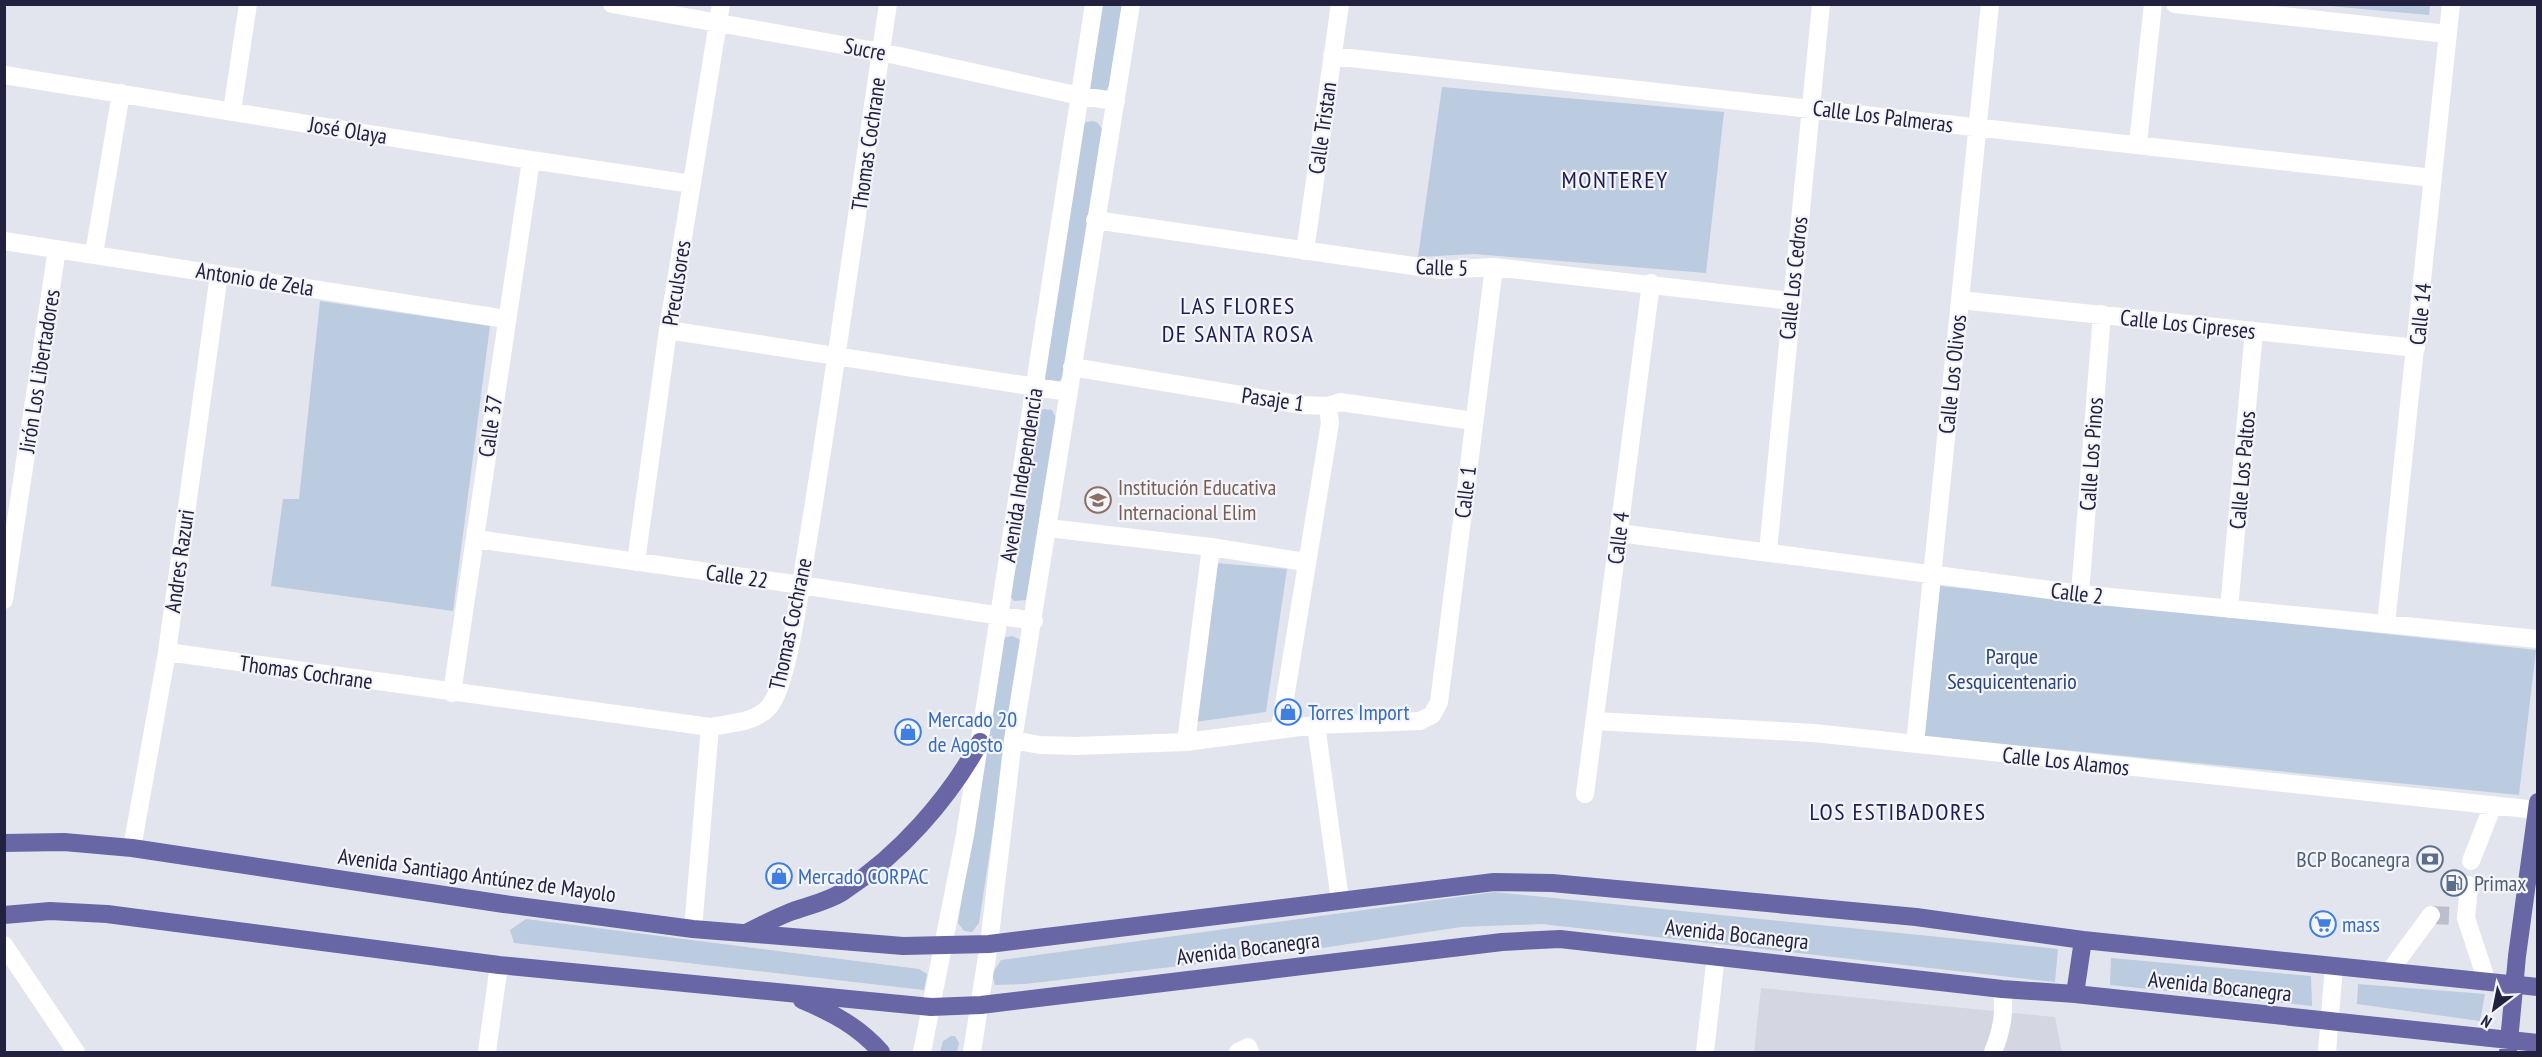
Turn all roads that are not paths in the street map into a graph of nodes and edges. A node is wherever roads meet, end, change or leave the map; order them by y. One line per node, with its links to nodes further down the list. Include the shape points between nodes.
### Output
1 (248, 4): 21 (street)
2 (612, 4): 12 (street, Sucre)
3 (888, 4): 14 (street, Thomas Cochrane)
4 (1094, 4): 18 (street, Avenida Independencia)
5 (1131, 4): 19 (street, Avenida Independencia)
6 (1340, 4): 15 (street, Calle Tristan)
7 (1821, 4): 20 (street, Calle Los Cedros)
8 (1990, 4): 22 (street, Calle Los Olivos)
9 (2153, 4): 23 (street)
10 (2175, 4): 13 (street)
11 (2451, 4): 13 (street, Calle 14)
12 (720, 13): 14 (street, Sucre); 26 (street, Preculsores)
13 (2446, 34): 25 (street, Calle 14)
14 (881, 51): 18 (street, Sucre); 42 (street, Thomas Cochrane)
15 (1332, 56): 20 (street, Calle Los Palmeras); 30 (street, Calle Tristan)
16 (4, 75): 17 (street, José Olaya)
17 (121, 93): 21 (street, José Olaya); 31 (street)
18 (1080, 96): 19 (street, Sucre); 44 (street, Avenida Independencia)
19 (1116, 101): 27 (street, Avenida Independencia)
20 (1810, 108): 22 (street, Calle Los Palmeras); 36 (street, Calle Los Cedros)
21 (232, 111): 24 (street, José Olaya)
22 (1978, 127): 23 (street, Calle Los Palmeras); 35 (street, Calle Los Olivos)
23 (2138, 143): 25 (street, Calle Los Palmeras)
24 (531, 160): 26 (street, José Olaya); 38 (street, Calle 37)
25 (2433, 178): 41 (street, Calle 14)
26 (692, 184): 39 (street, Preculsores)
27 (1095, 220): 30 (street, Calle 5); 43 (street, Avenida Independencia)
28 (4, 241): 29 (street, Antonio de Zela)
29 (57, 249): 31 (street, Antonio de Zela); 58 (street, Jirón Los Libertadores)
30 (1305, 251): 32 (street, Calle 5, via 1441,270)
31 (94, 254): 33 (street, Antonio de Zela)
32 (1494, 267): 34 (street, Calle 5); 47 (street, Calle 1)
33 (219, 274): 38 (street, Antonio de Zela); 64 (street, Andres Razuri)
34 (1651, 283): 36 (street, Calle 5); 49 (street, Calle 4)
35 (1960, 300): 37 (street, Calle Los Cipreses); 55 (street, Calle Los Olivos)
36 (1791, 301): 52 (street, Calle Los Cedros)
37 (2102, 314): 40 (street, Calle Los Cipreses); 57 (street, Calle Los Pinos)
38 (506, 319): 50 (street, Calle 37)
39 (668, 330): 42 (street); 53 (street, Preculsores)
40 (2254, 331): 41 (street, Calle Los Cipreses); 59 (street, Calle Los Paltos)
41 (2416, 348): 62 (street, Calle 14)
42 (838, 356): 44 (street); 56 (street, Thomas Cochrane)
43 (1072, 367): 45 (street, Avenida Independencia); 46 (street, Pasaje 1)
44 (1035, 386): 45 (street); 60 (street, Avenida Independencia)
45 (1068, 392): 48 (street, Avenida Independencia)
46 (1328, 406): 47 (street, Pasaje 1, via 1340,402); 54 (street, via 1330,423)
47 (1474, 421): 67 (street, Calle 1, via 1439,702 1432,715 1420,721)
48 (1048, 528): 51 (street); 61 (street, Avenida Independencia)
49 (1619, 533): 52 (street, Calle 2); 66 (street, Calle 4)
50 (476, 539): 53 (street, Calle 22); 65 (street, Calle 37)
51 (1211, 547): 54 (street); 72 (street)
52 (1768, 551): 55 (street, Calle 2)
53 (636, 562): 56 (street, Calle 22)
54 (1305, 562): 69 (street)
55 (1931, 574): 57 (street, Calle 2); 73 (street, Calle Los Olivos)
56 (801, 585): 60 (street, Calle 22); 68 (street, Thomas Cochrane, via 781,686 769,707 754,719)
57 (2080, 594): 59 (street, Calle 2)
58 (4, 600)
59 (2229, 609): 62 (street, Calle 2)
60 (1000, 616): 61 (street, Calle 22); 71 (street, Avenida Independencia)
61 (1034, 621): 70 (street, Avenida Independencia)
62 (2386, 624): 63 (street, Calle 2)
63 (2538, 639)
64 (166, 652): 65 (street, Thomas Cochrane); 78 (street, Andres Razuri)
65 (452, 693): 68 (street, Thomas Cochrane)
66 (1595, 721): 73 (street, Calle Los Alamos, via 1814,733); 74 (street, Calle 4)
67 (1316, 724): 69 (street); 81 (street)
68 (710, 727): 84 (street)
69 (1280, 729): 72 (street)
70 (1013, 740): 72 (street, via 1076,746); 88 (street, Avenida Independencia)
71 (980, 742): 85 (main road, via 944,798 892,854 842,893); 87 (street, Avenida Independencia)
72 (1186, 742)
73 (1915, 744): 75 (street, Calle Los Alamos)
74 (1585, 794)
75 (2493, 805): 76 (street, Calle Los Alamos); 79 (street)
76 (2537, 806): 95 (main road)
77 (4, 843): 78 (main road, Avenida Santiago Antúnez de Mayolo, via 64,842)
78 (132, 848): 84 (main road, Avenida Santiago Antúnez de Mayolo)
79 (2472, 861)
80 (2469, 885): 94 (street, via 2461,917)
81 (1340, 900): 86 (main road, Avenida Bocanegra, via 1494,882 1552,883 1916,917); 88 (main road, Avenida Bocanegra)
82 (4, 915): 91 (main road, via 50,911 107,914)
83 (2432, 915): 93 (street)
84 (693, 929): 85 (main road, Avenida Santiago Antúnez de Mayolo)
85 (746, 933): 87 (main road, Avenida Santiago Antúnez de Mayolo, via 903,946)
86 (2083, 940): 92 (main road, Avenida Bocanegra); 99 (main road)
87 (944, 944): 88 (main road, Avenida Bocanegra); 101 (street, Avenida Independencia)
88 (989, 944): 100 (street, Avenida Independencia)
89 (4, 945): 105 (street)
90 (1716, 956): 97 (main road, Avenida Bocanegra); 100 (main road, Avenida Bocanegra, via 1560,939 1502,942); 112 (street)
91 (499, 965): 98 (main road); 106 (street)
92 (2334, 966): 93 (main road, Avenida Bocanegra); 102 (street)
93 (2389, 972): 94 (main road, Avenida Bocanegra)
94 (2487, 982): 95 (main road, Avenida Bocanegra)
95 (2514, 985): 96 (main road, Avenida Bocanegra); 104 (main road)
96 (2538, 987)
97 (2002, 989): 99 (main road, Avenida Bocanegra); 113 (street, via 2002,1029)
98 (784, 993): 101 (main road); 107 (main road, via 836,1014 868,1037)
99 (2075, 994): 102 (main road, Avenida Bocanegra)
100 (981, 1005): 101 (main road, Avenida Bocanegra); 109 (street, Avenida Independencia)
101 (931, 1007): 108 (street, Avenida Independencia)
102 (2330, 1022): 104 (main road, Avenida Bocanegra); 114 (street)
103 (2538, 1043): 104 (main road, Avenida Bocanegra)
104 (2509, 1046)
105 (75, 1053)
106 (487, 1053)
107 (881, 1053)
108 (922, 1053)
109 (972, 1053)
110 (1238, 1053): 111 (street, via 1248,1047)
111 (1250, 1053)
112 (1705, 1053)
113 (1993, 1053)
114 (2327, 1053)

